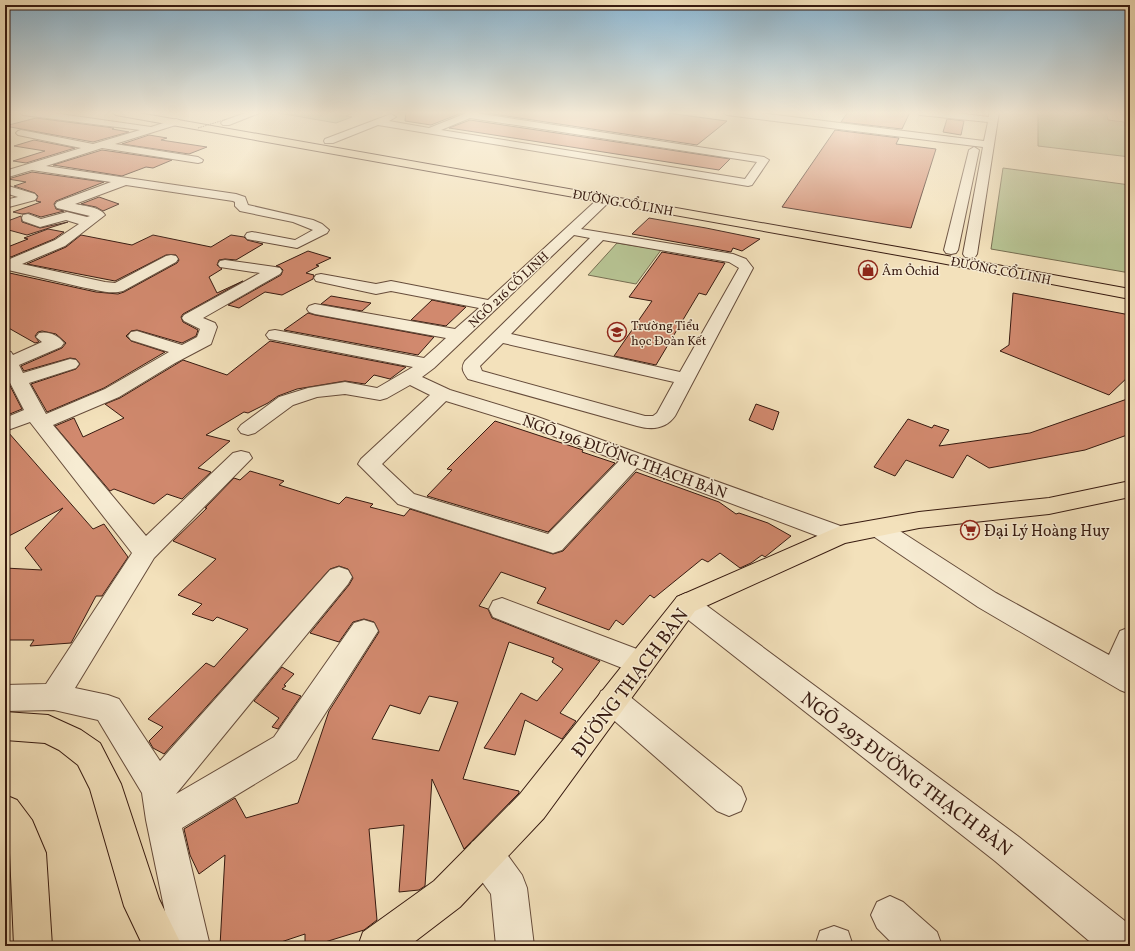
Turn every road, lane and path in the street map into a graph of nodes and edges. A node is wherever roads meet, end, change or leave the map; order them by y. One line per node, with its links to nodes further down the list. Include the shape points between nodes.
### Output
1 (68, 156): 10 (street)
2 (170, 156): 9 (street)
3 (385, 156): 14 (main road, ĐƯỜNG CỔ LINH)
4 (417, 156): 21 (main road, ĐƯỜNG CỔ LINH)
5 (588, 156): 6 (street, via 748,183 764,160)
6 (740, 156)
7 (978, 156): 21 (street)
8 (981, 156): 22 (street)
9 (198, 160)
10 (33, 167): 11 (street); 12 (street)
11 (5, 175)
12 (127, 181): 16 (street, via 61,206); 19 (street, via 236,198 241,200 241,206 244,208 309,223 322,230 297,244)
13 (5, 189): 15 (street, via 30,197)
14 (605, 199): 18 (street, NGÕ 216 CỔ LINH); 29 (main road, ĐƯỜNG CỔ LINH)
15 (5, 204)
16 (99, 215): 17 (street, via 77,220 67,216 40,223); 25 (street, via 60,243)
17 (28, 218)
18 (571, 231): 20 (street); 28 (street, NGÕ 216 CỔ LINH)
19 (252, 236)
20 (600, 236): 30 (street); 43 (street, via 733,258 745,265 746,268)
21 (951, 250): 22 (main road, ĐƯỜNG CỔ LINH)
22 (970, 254): 27 (main road, ĐƯỜNG CỔ LINH)
23 (171, 258): 25 (street, via 118,288)
24 (224, 264): 38 (street, via 275,271 190,318 209,327 204,340)
25 (7, 266)
26 (321, 278): 31 (street, via 376,290 391,286)
27 (1130, 282)
28 (503, 294): 30 (street); 31 (street, NGÕ 216 CỔ LINH)
29 (1130, 294)
30 (535, 301): 36 (street)
31 (491, 305): 34 (street, NGÕ 216 CỔ LINH)
32 (315, 309): 34 (street)
33 (275, 335): 40 (street)
34 (459, 335): 40 (street, NGÕ 216 CỔ LINH)
35 (137, 336): 38 (street)
36 (500, 336): 43 (street); 43 (street, via 472,365 471,370 475,375 644,422 661,420)
37 (45, 337): 41 (street, via 55,343)
38 (183, 351): 45 (street, via 112,393)
39 (70, 364): 41 (street)
40 (428, 364): 42 (street, NGÕ 216 CỔ LINH)
41 (11, 367): 45 (street)
42 (409, 378): 44 (street, NGÕ 196 ĐƯỜNG THẠCH BÀN); 47 (street, NGÕ 216 CỔ LINH, via 380,394 345,388 314,392 286,401)
43 (685, 379)
44 (443, 394): 49 (street, NGÕ 196 ĐƯỜNG THẠCH BÀN, via 528,420); 49 (street, via 369,464 406,499 553,544)
45 (38, 418): 46 (street); 53 (street)
46 (5, 425)
47 (248, 429)
48 (241, 458): 53 (street)
49 (633, 459): 52 (street, NGÕ 196 ĐƯỜNG THẠCH BÀN)
50 (1130, 489): 51 (main road, ĐƯỜNG THẠCH BÀN, via 1049,506 919,520)
51 (878, 528): 52 (main road, ĐƯỜNG THẠCH BÀN); 60 (street, via 987,600)
52 (840, 535): 55 (main road, ĐƯỜNG THẠCH BÀN)
53 (145, 552): 61 (street)
54 (339, 577): 65 (street)
55 (686, 604): 59 (main road, ĐƯỜNG THẠCH BÀN); 77 (street, NGÕ 293 ĐƯỜNG THẠCH BÀN, via 1007,848)
56 (502, 609): 59 (street)
57 (364, 631): 68 (street, via 285,748)
58 (1130, 640): 60 (street)
59 (640, 663): 63 (main road, ĐƯỜNG THẠCH BÀN)
60 (1123, 677)
61 (54, 696): 62 (street); 65 (street, via 108,709)
62 (5, 698)
63 (612, 700): 66 (street); 69 (main road, ĐƯỜNG THẠCH BÀN, via 567,763 532,806)
64 (5, 726): 72 (main road, via 48,729 70,740 89,754 105,784 143,906)
65 (158, 788): 68 (street)
66 (728, 799)
67 (5, 812): 71 (main road, via 20,832 28,853)
68 (163, 820): 73 (street)
69 (485, 855): 74 (main road, ĐƯỜNG THẠCH BÀN, via 447,894); 75 (street, via 509,888)
70 (890, 915): 76 (street)
71 (33, 946)
72 (163, 946)
73 (192, 946)
74 (377, 946)
75 (515, 946)
76 (923, 946)
77 (1125, 946)

